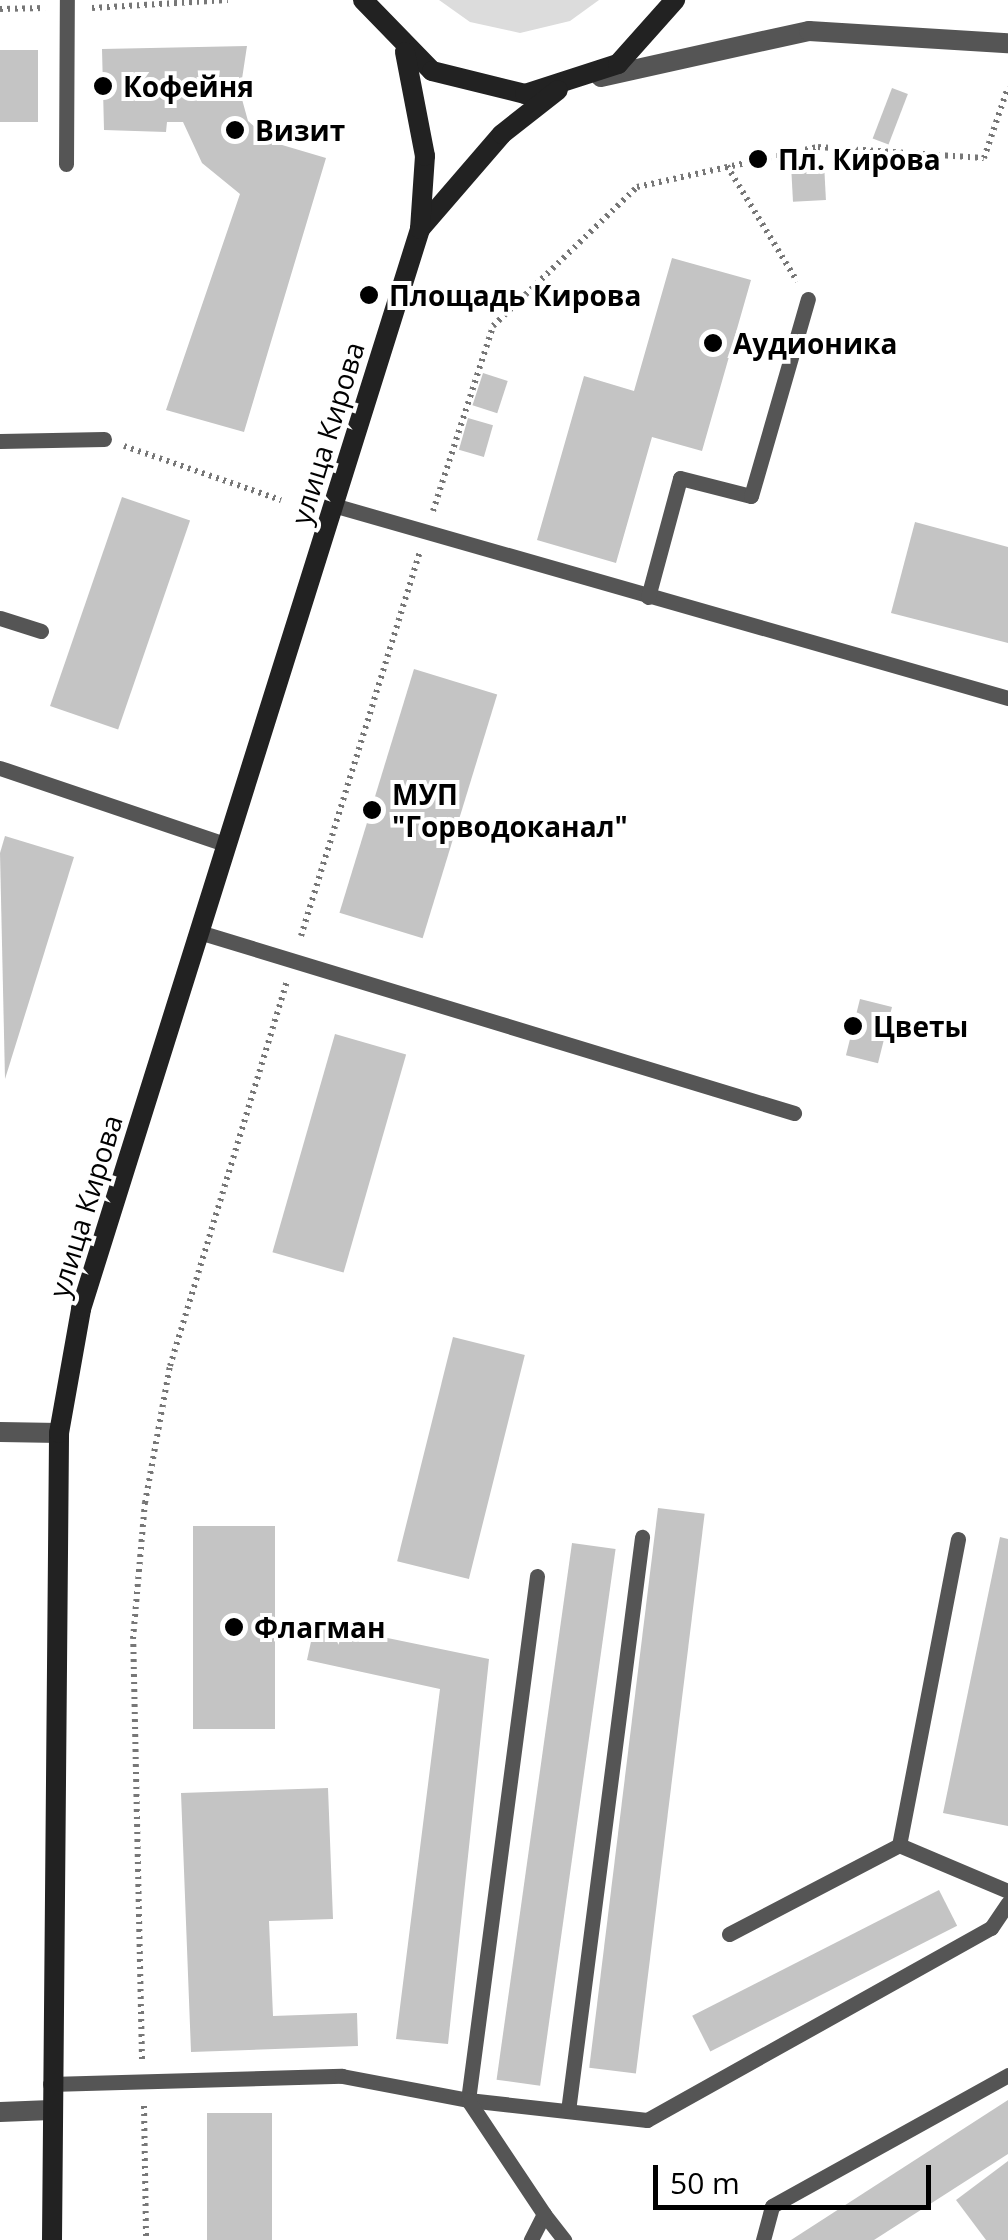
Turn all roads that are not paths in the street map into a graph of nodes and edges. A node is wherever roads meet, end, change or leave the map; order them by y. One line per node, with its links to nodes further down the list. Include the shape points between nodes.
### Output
1 (674, 0): 6 (main road, via 643,44)
2 (362, 1): 5 (main road)
3 (67, 4): 8 (lane)
4 (1008, 43): 6 (street, via 809,31)
5 (405, 52): 7 (main road, via 493,92); 9 (main road, улица Кирова, via 425,156)
6 (589, 80): 7 (main road)
7 (558, 90): 9 (main road, улица Кирова, via 502,134)
8 (66, 164)
9 (420, 229): 13 (main road, улица Кирова)
10 (808, 299): 14 (lane, via 751,496 680,478)
11 (104, 439): 12 (lane)
12 (0, 441)
13 (333, 505): 14 (lane); 19 (main road, улица Кирова)
14 (648, 597): 17 (lane)
15 (0, 618): 16 (lane)
16 (41, 631)
17 (1008, 698)
18 (0, 768): 19 (lane)
19 (227, 844): 20 (main road, улица Кирова)
20 (199, 932): 21 (lane); 23 (main road, улица Кирова, via 81,1309)
21 (794, 1113)
22 (0, 1432): 23 (street)
23 (58, 1433): 32 (main road, улица Кирова)
24 (642, 1537): 35 (lane)
25 (958, 1539): 27 (lane)
26 (538, 1576): 33 (lane)
27 (898, 1846): 28 (lane); 30 (lane)
28 (1008, 1891)
29 (1008, 1903): 35 (lane, via 991,1928 648,2120)
30 (729, 1934)
31 (1008, 2074): 41 (lane, via 772,2206)
32 (50, 2084): 33 (lane, via 342,2076); 34 (main road, улица Кирова)
33 (468, 2100): 35 (lane); 37 (lane)
34 (50, 2110): 36 (street); 38 (main road, улица Кирова)
35 (568, 2111)
36 (0, 2112)
37 (544, 2214): 39 (lane); 40 (lane)
38 (52, 2240)
39 (530, 2240)
40 (564, 2240)
41 (764, 2240)

